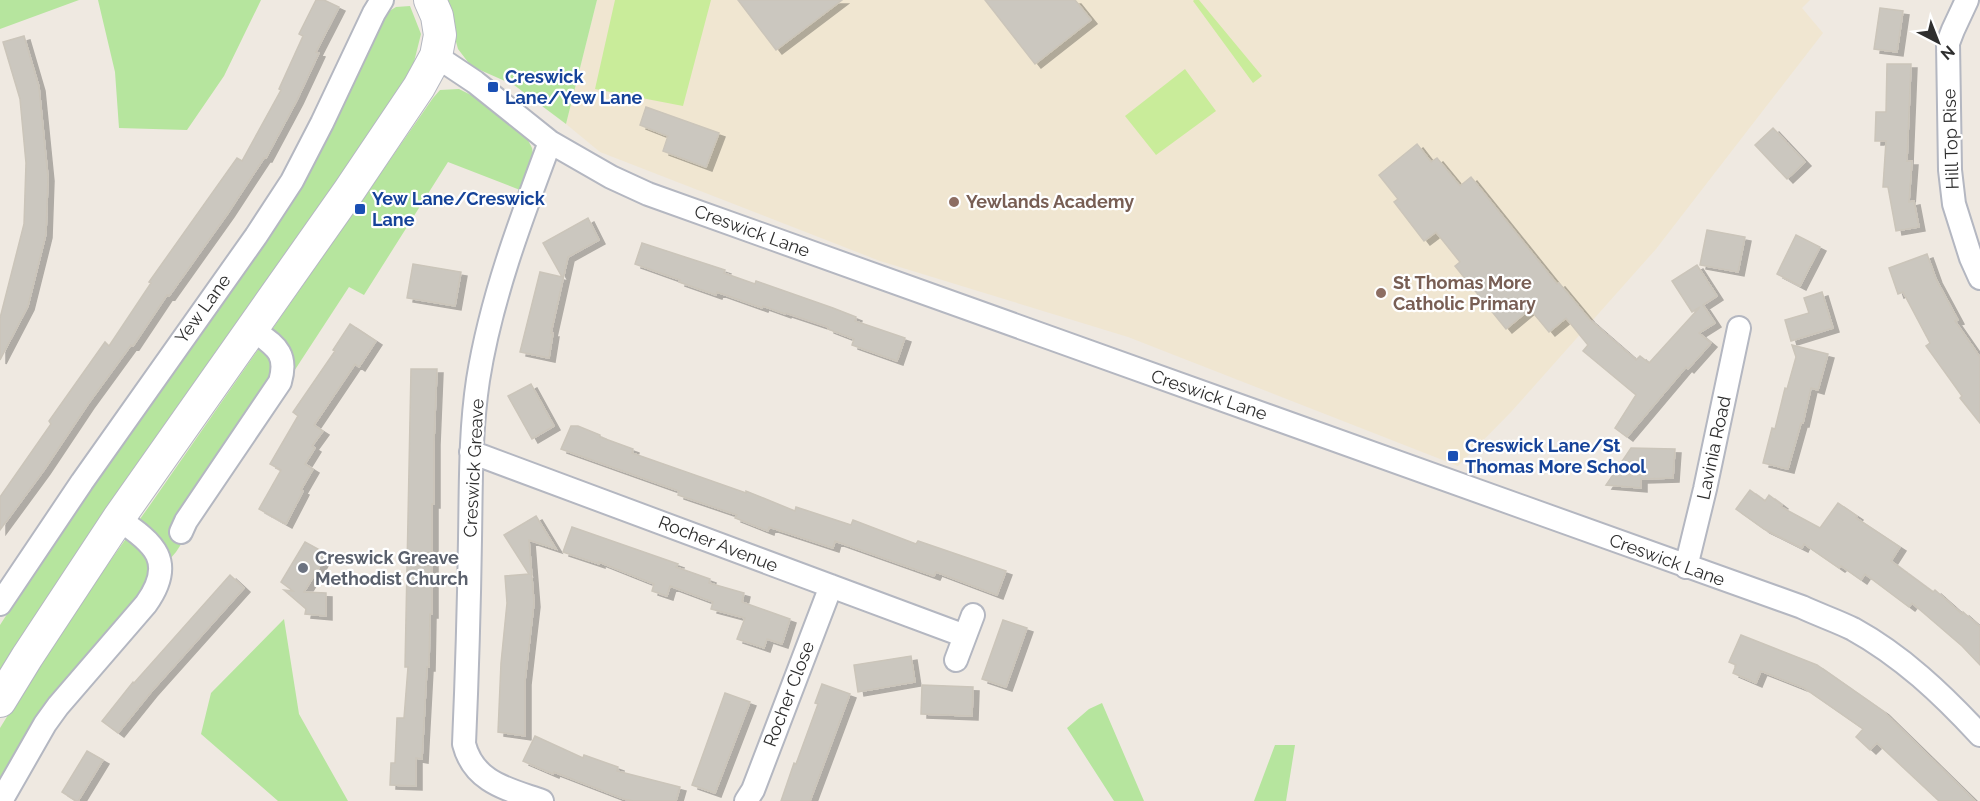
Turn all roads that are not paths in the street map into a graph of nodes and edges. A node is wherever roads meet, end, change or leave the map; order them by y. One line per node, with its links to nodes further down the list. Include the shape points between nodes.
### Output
1 (382, 0): 14 (street, Yew Lane, via 292,181)
2 (430, 0): 4 (main road, via 439,24)
3 (1967, 0): 6 (street, Hill Top Rise, via 1948,43 1950,170 1954,204)
4 (436, 56): 5 (street, Creswick Lane); 7 (main road, via 349,191)
5 (550, 142): 9 (street, Creswick Greave, via 514,241 493,316 478,380); 12 (street, Creswick Lane, via 648,194)
6 (1980, 278)
7 (251, 328): 10 (main road); 11 (street, via 277,348 282,357 280,382)
8 (1740, 328): 12 (street, Lavinia Road)
9 (471, 452): 13 (street, Rocher Avenue); 21 (street, Creswick Greave, via 464,744 474,767 499,785)
10 (118, 519): 18 (main road); 20 (street, via 136,531 159,557 160,579 146,604 45,724)
11 (181, 532)
12 (1686, 567): 19 (street, Creswick Lane, via 1802,607 1852,629 1923,677)
13 (831, 586): 16 (street, Rocher Avenue); 22 (street, Rocher Close)
14 (0, 604)
15 (973, 615): 16 (street)
16 (965, 636): 17 (street)
17 (956, 660)
18 (0, 701)
19 (1980, 735)
20 (1, 801)
21 (542, 801)
22 (746, 801)

